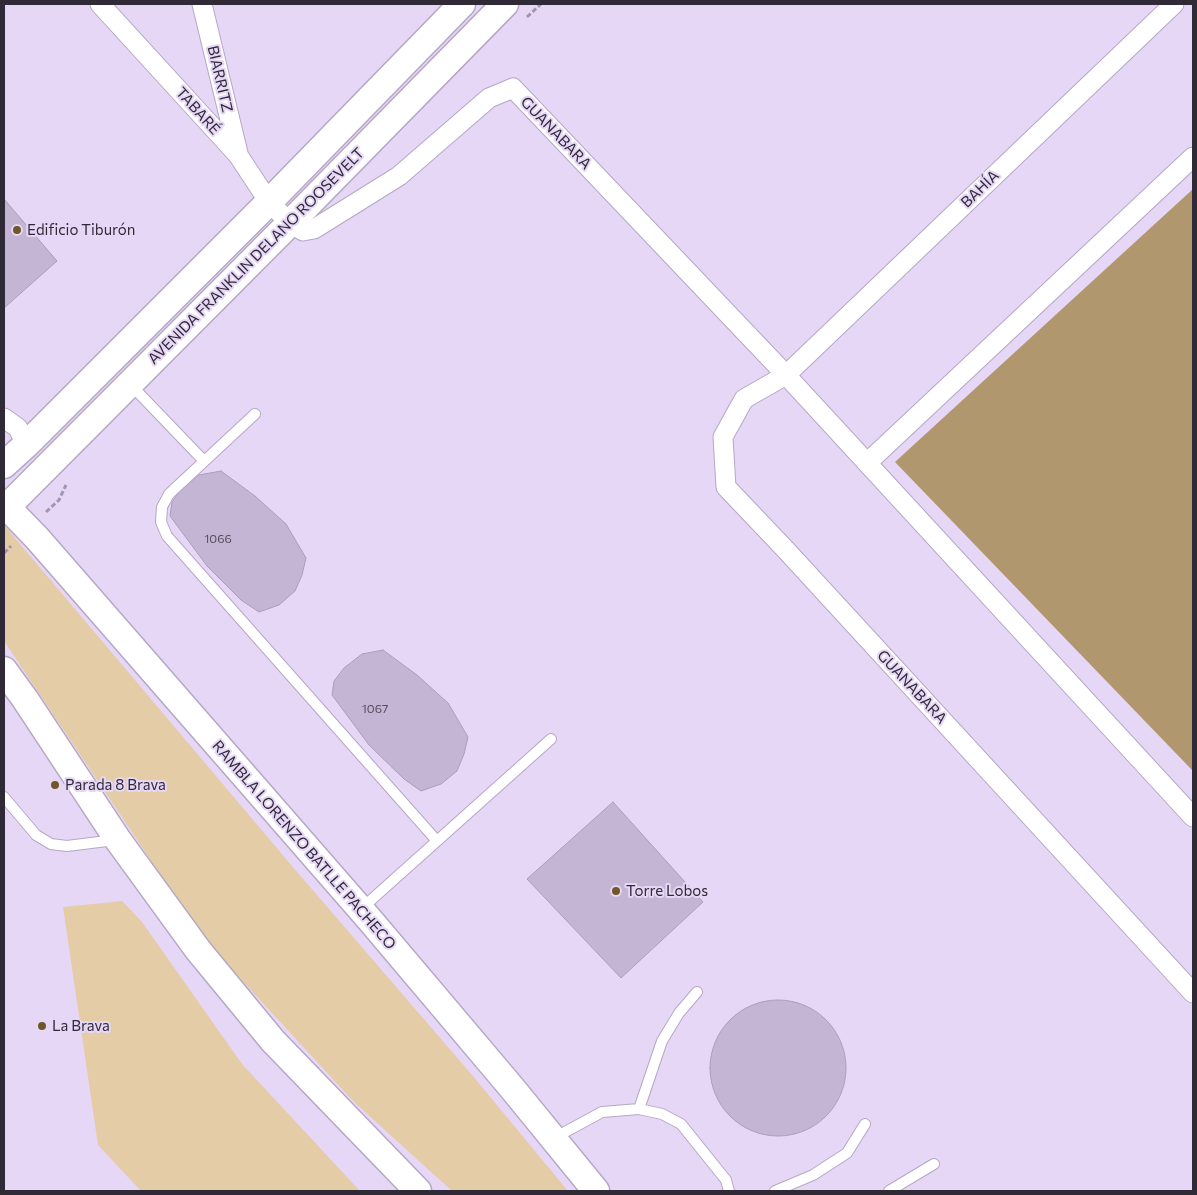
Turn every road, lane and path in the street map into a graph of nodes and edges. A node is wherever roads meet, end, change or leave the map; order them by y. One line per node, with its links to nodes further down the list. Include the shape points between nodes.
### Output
1 (100, 4): 6 (street, TABARÉ)
2 (202, 4): 6 (street, BIARRITZ)
3 (462, 4): 8 (main road, AVENIDA FRANKLIN DELANO ROOSEVELT)
4 (505, 4): 9 (main road, AVENIDA FRANKLIN DELANO ROOSEVELT)
5 (1174, 4): 10 (street, BAHÍA)
6 (238, 155): 8 (street, TABARÉ)
7 (1193, 157): 16 (street)
8 (268, 202): 9 (street, TABARÉ); 14 (main road, AVENIDA FRANKLIN DELANO ROOSEVELT)
9 (290, 223): 10 (street, GUANABARA, via 303,231 314,229 399,176 489,98 513,88); 11 (main road, AVENIDA FRANKLIN DELANO ROOSEVELT)
10 (786, 375): 16 (street, GUANABARA); 27 (street, GUANABARA, via 744,399 723,437 726,487)
11 (130, 384): 15 (lane); 18 (main road, AVENIDA FRANKLIN DELANO ROOSEVELT)
12 (255, 414): 15 (lane)
13 (4, 418): 14 (street, via 18,428)
14 (26, 445): 17 (main road, AVENIDA FRANKLIN DELANO ROOSEVELT)
15 (204, 461): 24 (lane, via 169,494 162,507 161,522 167,536)
16 (867, 463): 22 (street, GUANABARA)
17 (4, 465)
18 (5, 506): 25 (main road, RAMBLA LORENZO BATLLE PACHECO, via 37,538)
19 (4, 670): 23 (main road)
20 (551, 739): 24 (lane)
21 (4, 797): 23 (lane, via 36,835 51,844 67,846)
22 (1193, 817)
23 (118, 840): 32 (main road, via 198,950 273,1041)
24 (437, 841): 25 (lane)
25 (361, 910): 30 (main road, RAMBLA LORENZO BATLLE PACHECO)
26 (696, 992): 28 (lane, via 662,1041)
27 (1193, 993)
28 (639, 1109): 30 (lane, via 602,1112); 35 (lane, via 662,1114 681,1124 726,1180)
29 (865, 1124): 36 (lane, via 847,1153 813,1175)
30 (554, 1139): 34 (main road, RAMBLA LORENZO BATLLE PACHECO)
31 (934, 1164): 37 (lane)
32 (411, 1184): 33 (main road)
33 (436, 1191)
34 (596, 1191)
35 (729, 1191)
36 (775, 1191)
37 (889, 1191)

